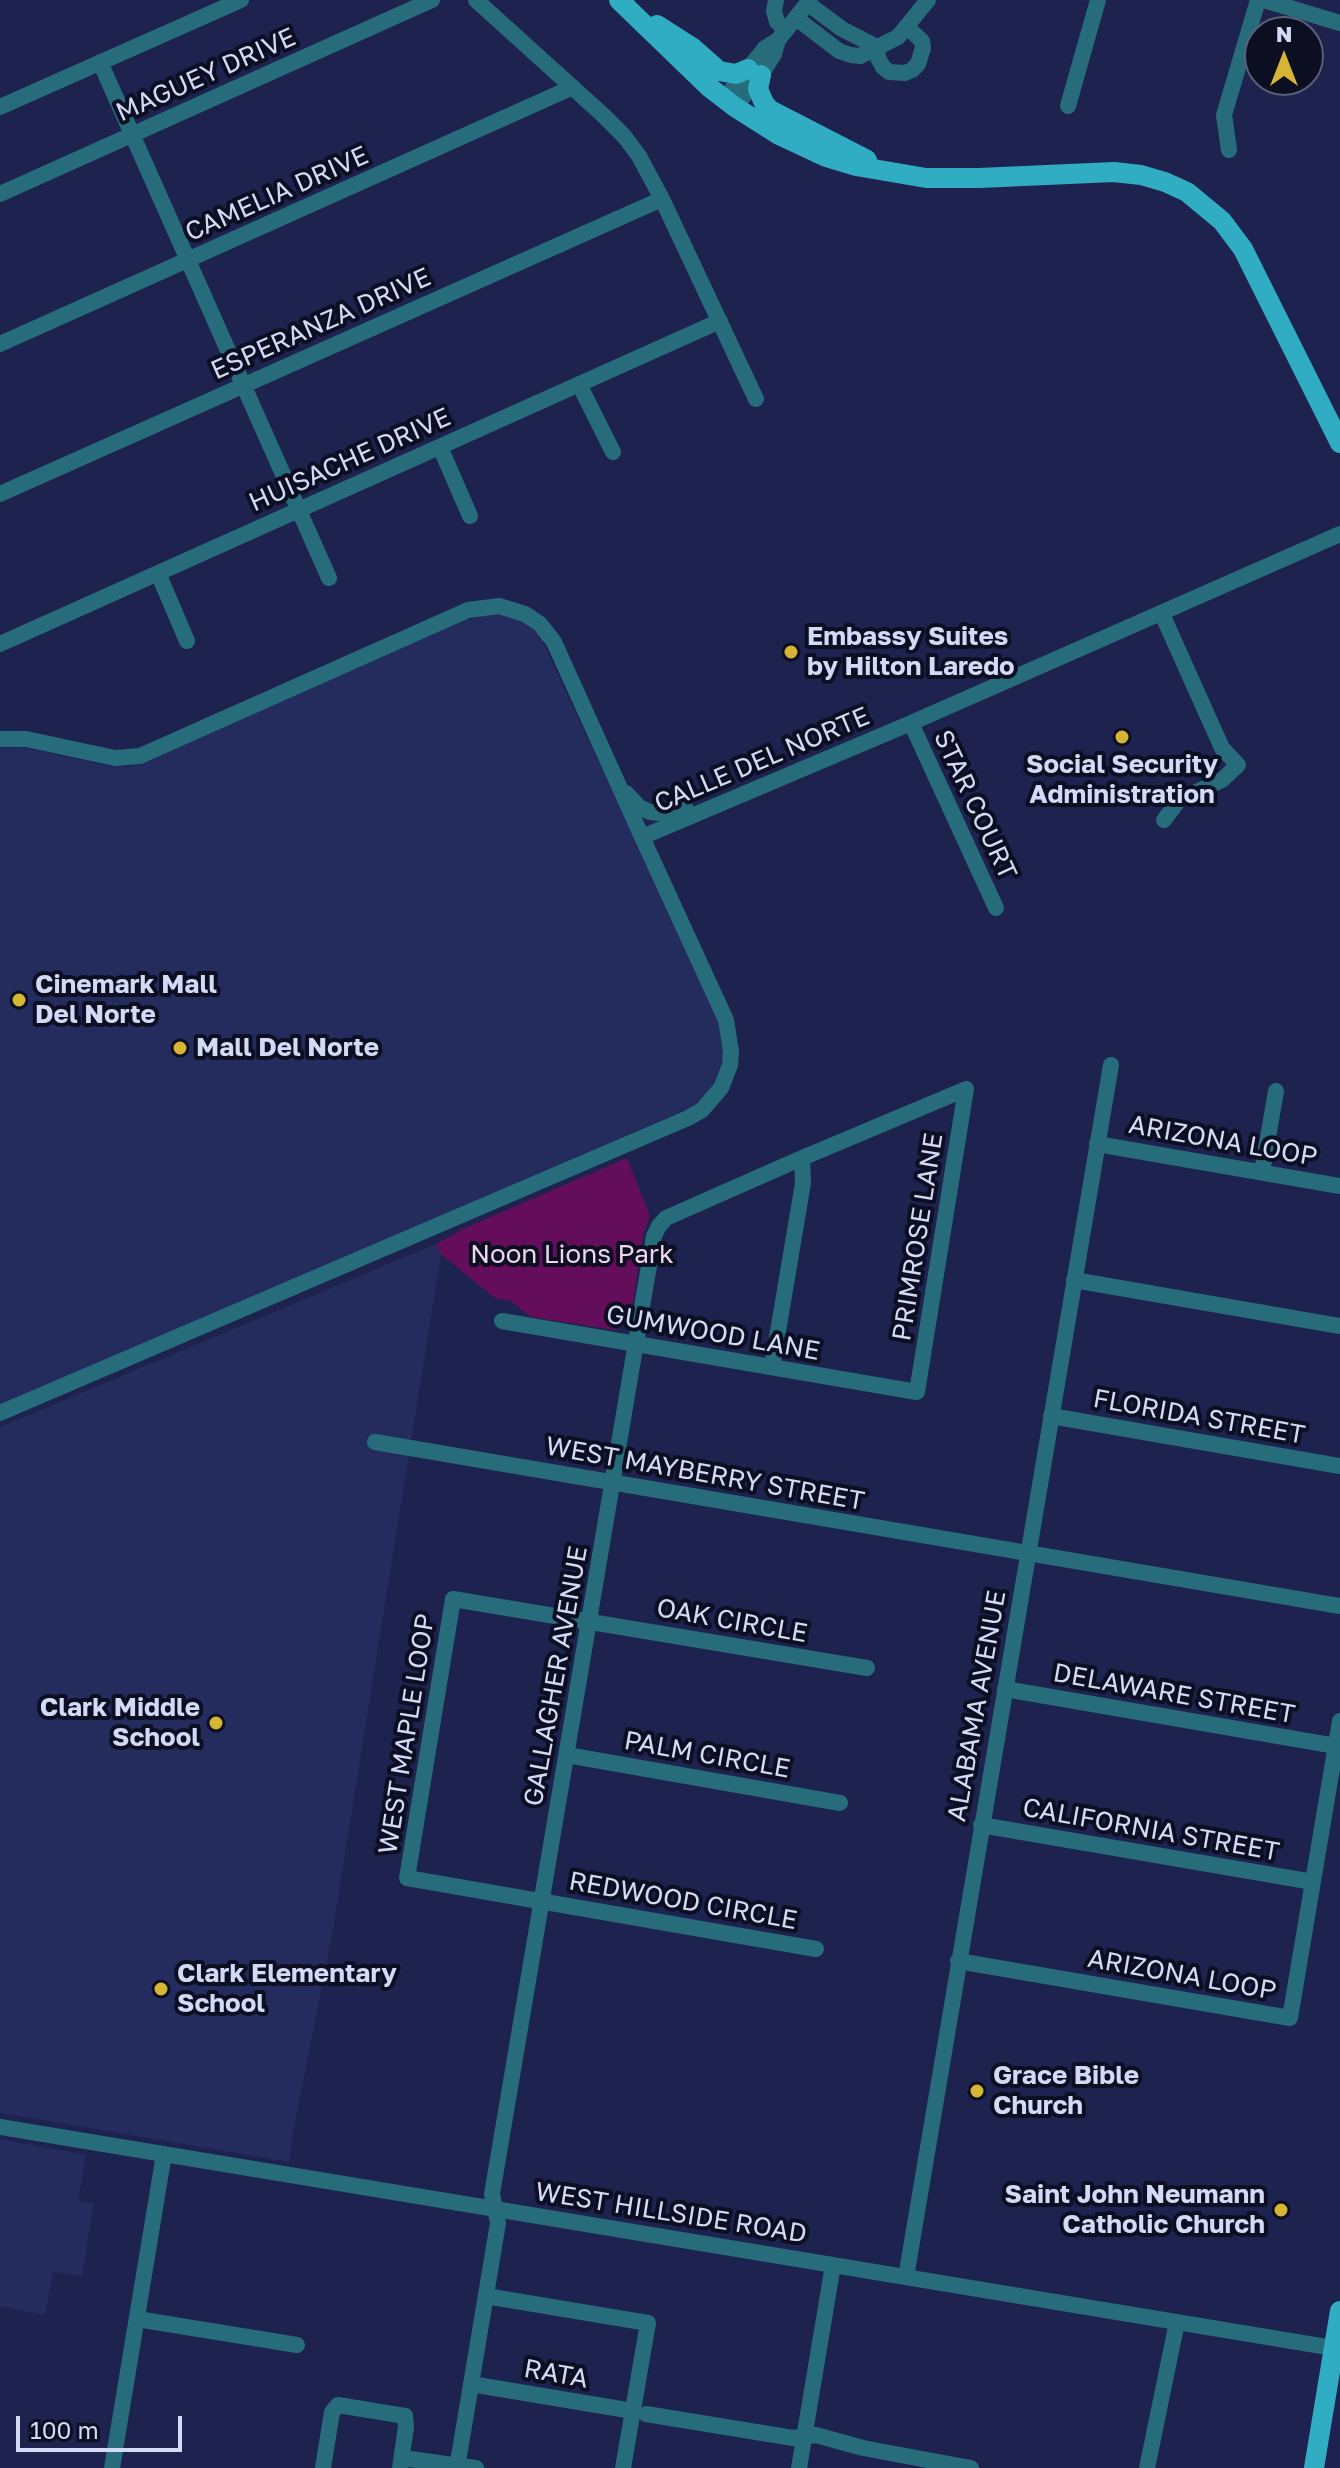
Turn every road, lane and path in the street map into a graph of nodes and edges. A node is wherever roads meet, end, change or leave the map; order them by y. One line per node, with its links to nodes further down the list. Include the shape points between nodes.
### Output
1 (241, 0): 17 (street)
2 (432, 0): 23 (street, MAGUEY DRIVE)
3 (476, 0): 19 (street)
4 (776, 0): 13 (street, via 777,22)
5 (928, 0): 12 (street)
6 (1098, 0): 21 (street)
7 (1258, 0): 24 (street, via 1224,115)
8 (1264, 0): 11 (street)
9 (808, 2): 13 (street); 14 (street)
10 (624, 5): 18 (main road, via 682,40 719,71); 20 (main road)
11 (1340, 23)
12 (907, 27): 16 (street); 16 (street, via 923,48 912,70 889,72)
13 (787, 29): 15 (street); 18 (street, via 774,54)
14 (842, 29): 15 (street); 16 (street)
15 (831, 45): 16 (street, via 851,55)
16 (877, 47)
17 (100, 62): 22 (street); 23 (street)
18 (754, 72): 20 (street); 25 (main road, via 770,110)
19 (573, 87): 27 (street, via 624,136); 28 (street, CAMELIA DRIVE)
20 (729, 103): 25 (main road, via 826,157)
21 (1068, 106)
22 (0, 107)
23 (133, 135): 26 (street, MAGUEY DRIVE); 28 (street)
24 (1229, 150)
25 (891, 173): 34 (main road, via 953,179 1114,172 1141,175 1187,192 1222,221 1243,249)
26 (0, 194)
27 (662, 199): 29 (street); 32 (street, ESPERANZA DRIVE)
28 (188, 260): 30 (street, CAMELIA DRIVE); 32 (street)
29 (720, 321): 31 (street, HUISACHE DRIVE); 33 (street)
30 (0, 344)
31 (579, 384): 36 (street, HUISACHE DRIVE); 37 (street)
32 (244, 385): 38 (street, ESPERANZA DRIVE); 39 (street)
33 (756, 399)
34 (1334, 429): 35 (main road)
35 (1340, 443)
36 (440, 447): 39 (street, HUISACHE DRIVE); 40 (street)
37 (613, 452)
38 (0, 494)
39 (299, 509): 42 (street, HUISACHE DRIVE); 43 (street)
40 (470, 516)
41 (1340, 534): 44 (street, CALLE DEL NORTE)
42 (158, 573): 45 (street); 46 (street, HUISACHE DRIVE)
43 (329, 578)
44 (1162, 614): 47 (street, CALLE DEL NORTE); 51 (street, via 1222,748 1238,765 1222,780 1179,800)
45 (187, 641)
46 (0, 644)
47 (911, 723): 50 (street, CALLE DEL NORTE); 53 (street, STAR COURT)
48 (0, 739): 49 (street, CALLE DEL NORTE, via 26,739 115,758 140,756 468,610 499,606 525,614 554,642)
49 (620, 787): 50 (street, via 639,807 661,814); 52 (street, CALLE DEL NORTE)
50 (730, 800): 52 (street, CALLE DEL NORTE)
51 (1164, 820)
52 (642, 837): 67 (street, via 730,1038 730,1065 721,1088 702,1110)
53 (996, 908)
54 (1111, 1065): 57 (street, ALABAMA AVENUE)
55 (966, 1089): 58 (street, GALLAGHER AVENUE); 66 (street, PRIMROSE LANE)
56 (1276, 1091): 59 (street)
57 (1097, 1144): 59 (street, ARIZONA LOOP); 61 (street, ALABAMA AVENUE)
58 (802, 1158): 64 (street, GALLAGHER AVENUE, via 666,1218 654,1236); 65 (street, via 803,1183)
59 (1262, 1172): 60 (street, ARIZONA LOOP)
60 (1340, 1186)
61 (1074, 1280): 63 (street); 68 (street, ALABAMA AVENUE)
62 (502, 1321): 64 (street, GUMWOOD LANE)
63 (1340, 1326)
64 (636, 1344): 65 (street, GUMWOOD LANE); 71 (street, GALLAGHER AVENUE)
65 (772, 1367): 66 (street, GUMWOOD LANE)
66 (917, 1392)
67 (0, 1413)
68 (1051, 1416): 70 (street, FLORIDA STREET); 72 (street, ALABAMA AVENUE)
69 (375, 1442): 71 (street, WEST MAYBERRY STREET)
70 (1340, 1466)
71 (613, 1483): 72 (street, WEST MAYBERRY STREET); 74 (street, GALLAGHER AVENUE)
72 (1028, 1553): 73 (street, WEST MAYBERRY STREET); 76 (street, ALABAMA AVENUE)
73 (1340, 1606)
74 (590, 1621): 75 (street, OAK CIRCLE); 79 (street, GALLAGHER AVENUE); 83 (street, WEST MAPLE LOOP, via 453,1599 407,1878)
75 (867, 1668)
76 (1005, 1689): 78 (street, DELAWARE STREET); 81 (street, ALABAMA AVENUE)
77 (1340, 1721): 78 (street, ARIZONA LOOP)
78 (1336, 1746): 82 (street, ARIZONA LOOP)
79 (567, 1755): 80 (street, PALM CIRCLE); 83 (street, GALLAGHER AVENUE)
80 (840, 1803)
81 (981, 1825): 82 (street, CALIFORNIA STREET); 85 (street, ALABAMA AVENUE)
82 (1313, 1882): 85 (street, ARIZONA LOOP, via 1290,2018)
83 (542, 1900): 84 (street, REDWOOD CIRCLE); 88 (street, GALLAGHER AVENUE, via 492,2194)
84 (816, 1949)
85 (958, 1961): 90 (street, ALABAMA AVENUE)
86 (0, 2127): 87 (street, WEST HILLSIDE ROAD)
87 (164, 2154): 88 (street, WEST HILLSIDE ROAD); 93 (street)
88 (495, 2208): 89 (street, WEST HILLSIDE ROAD); 91 (street, GALLAGHER AVENUE, via 498,2223)
89 (833, 2265): 90 (street, WEST HILLSIDE ROAD); 99 (street)
90 (906, 2277): 94 (street, WEST HILLSIDE ROAD)
91 (486, 2296): 97 (street, GALLAGHER AVENUE); 98 (street, via 648,2323)
92 (1340, 2311): 96 (main road)
93 (137, 2319): 95 (street); 102 (street)
94 (1177, 2322): 96 (street, WEST HILLSIDE ROAD); 108 (street)
95 (297, 2345)
96 (1337, 2349): 109 (main road)
97 (471, 2384): 98 (street, RATA); 101 (street, GALLAGHER AVENUE)
98 (640, 2412): 99 (street, RATA); 105 (street)
99 (804, 2437): 106 (street); 107 (street, RATA, via 816,2435)
100 (401, 2463): 101 (street); 103 (street, via 405,2416 338,2405 332,2412)
101 (457, 2466): 104 (street)
102 (112, 2468)
103 (323, 2468)
104 (476, 2468)
105 (623, 2468)
106 (799, 2468)
107 (971, 2468)
108 (1147, 2468)
109 (1314, 2468)

